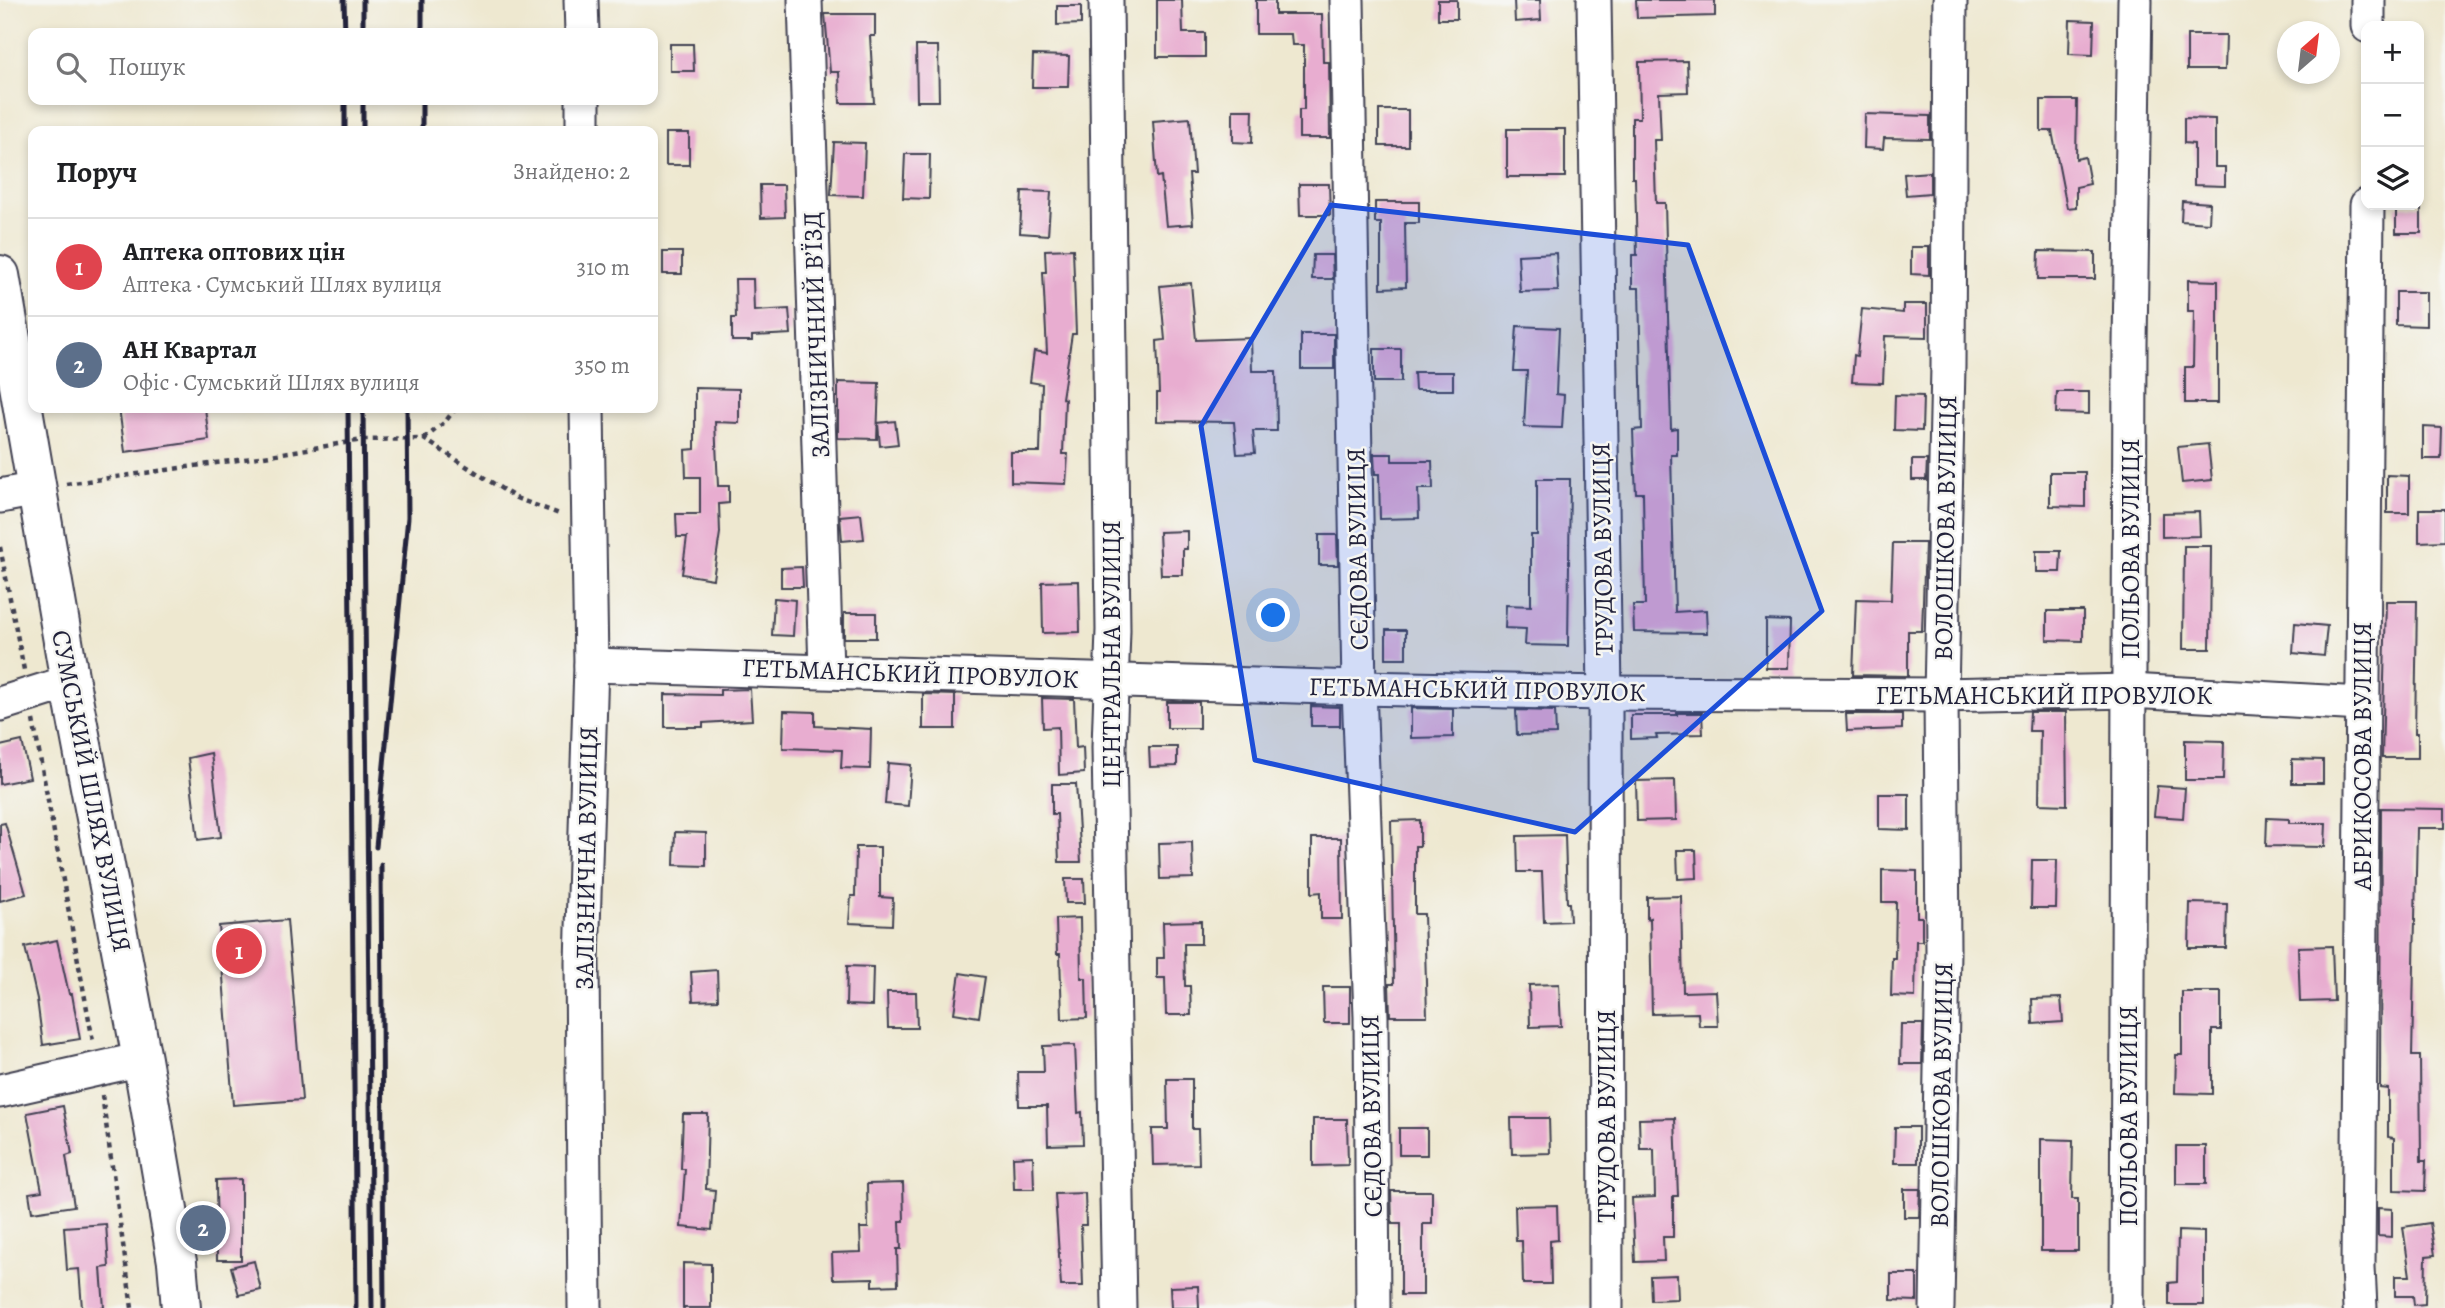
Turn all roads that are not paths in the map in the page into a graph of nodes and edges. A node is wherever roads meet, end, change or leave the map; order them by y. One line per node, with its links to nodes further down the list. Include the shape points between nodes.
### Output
1 (581, 0): 10 (street)
2 (805, 0): 19 (street, ЗАЛІЗНИЧНИЙ В’ЇЗД)
3 (1106, 0): 20 (street, ЦЕНТРАЛЬНА ВУЛИЦЯ)
4 (1347, 0): 22 (street, СЄДОВА ВУЛИЦЯ)
5 (1594, 0): 24 (street, ТРУДОВА ВУЛИЦЯ)
6 (1950, 0): 25 (street, ВОЛОШКОВА ВУЛИЦЯ)
7 (2135, 0): 23 (street, ПОЛЬОВА ВУЛИЦЯ)
8 (2368, 0): 9 (street)
9 (2368, 21)
10 (582, 28)
11 (583, 105): 12 (street)
12 (583, 126)
13 (2367, 210): 27 (street, АБРИКОСОВА ВУЛИЦЯ)
14 (2, 299): 16 (main road, СУМСЬКИЙ ШЛЯХ ВУЛИЦЯ)
15 (587, 413): 18 (street, ЗАЛІЗНИЧНА ВУЛИЦЯ)
16 (37, 489): 17 (street); 21 (main road, СУМСЬКИЙ ШЛЯХ ВУЛИЦЯ)
17 (0, 496)
18 (591, 664): 19 (street, ГЕТЬМАНСЬКИЙ ПРОВУЛОК); 31 (street, ЗАЛІЗНИЧНА ВУЛИЦЯ, via 582,962)
19 (826, 670): 20 (street, ГЕТЬМАНСЬКИЙ ПРОВУЛОК)
20 (1112, 679): 22 (street, ГЕТЬМАНСЬКИЙ ПРОВУЛОК); 32 (street, ЦЕНТРАЛЬНА ВУЛИЦЯ)
21 (70, 682): 26 (street); 28 (main road, СУМСЬКИЙ ШЛЯХ ВУЛИЦЯ)
22 (1359, 688): 24 (street, ГЕТЬМАНСЬКИЙ ПРОВУЛОК); 33 (street, СЄДОВА ВУЛИЦЯ, via 1371,1017)
23 (2130, 691): 25 (street, ГЕТЬМАНСЬКИЙ ПРОВУЛОК); 27 (street, ГЕТЬМАНСЬКИЙ ПРОВУЛОК); 36 (street, ПОЛЬОВА ВУЛИЦЯ)
24 (1605, 693): 25 (street, ГЕТЬМАНСЬКИЙ ПРОВУЛОК); 34 (street, ТРУДОВА ВУЛИЦЯ)
25 (1941, 695): 35 (street, ВОЛОШКОВА ВУЛИЦЯ, via 1943,950)
26 (14, 700)
27 (2362, 704): 37 (street, АБРИКОСОВА ВУЛИЦЯ)
28 (142, 1059): 29 (street); 30 (main road, СУМСЬКИЙ ШЛЯХ ВУЛИЦЯ)
29 (0, 1091)
30 (181, 1308)
31 (585, 1308)
32 (1119, 1308)
33 (1373, 1308)
34 (1606, 1308)
35 (1937, 1308)
36 (2127, 1308)
37 (2360, 1308)

